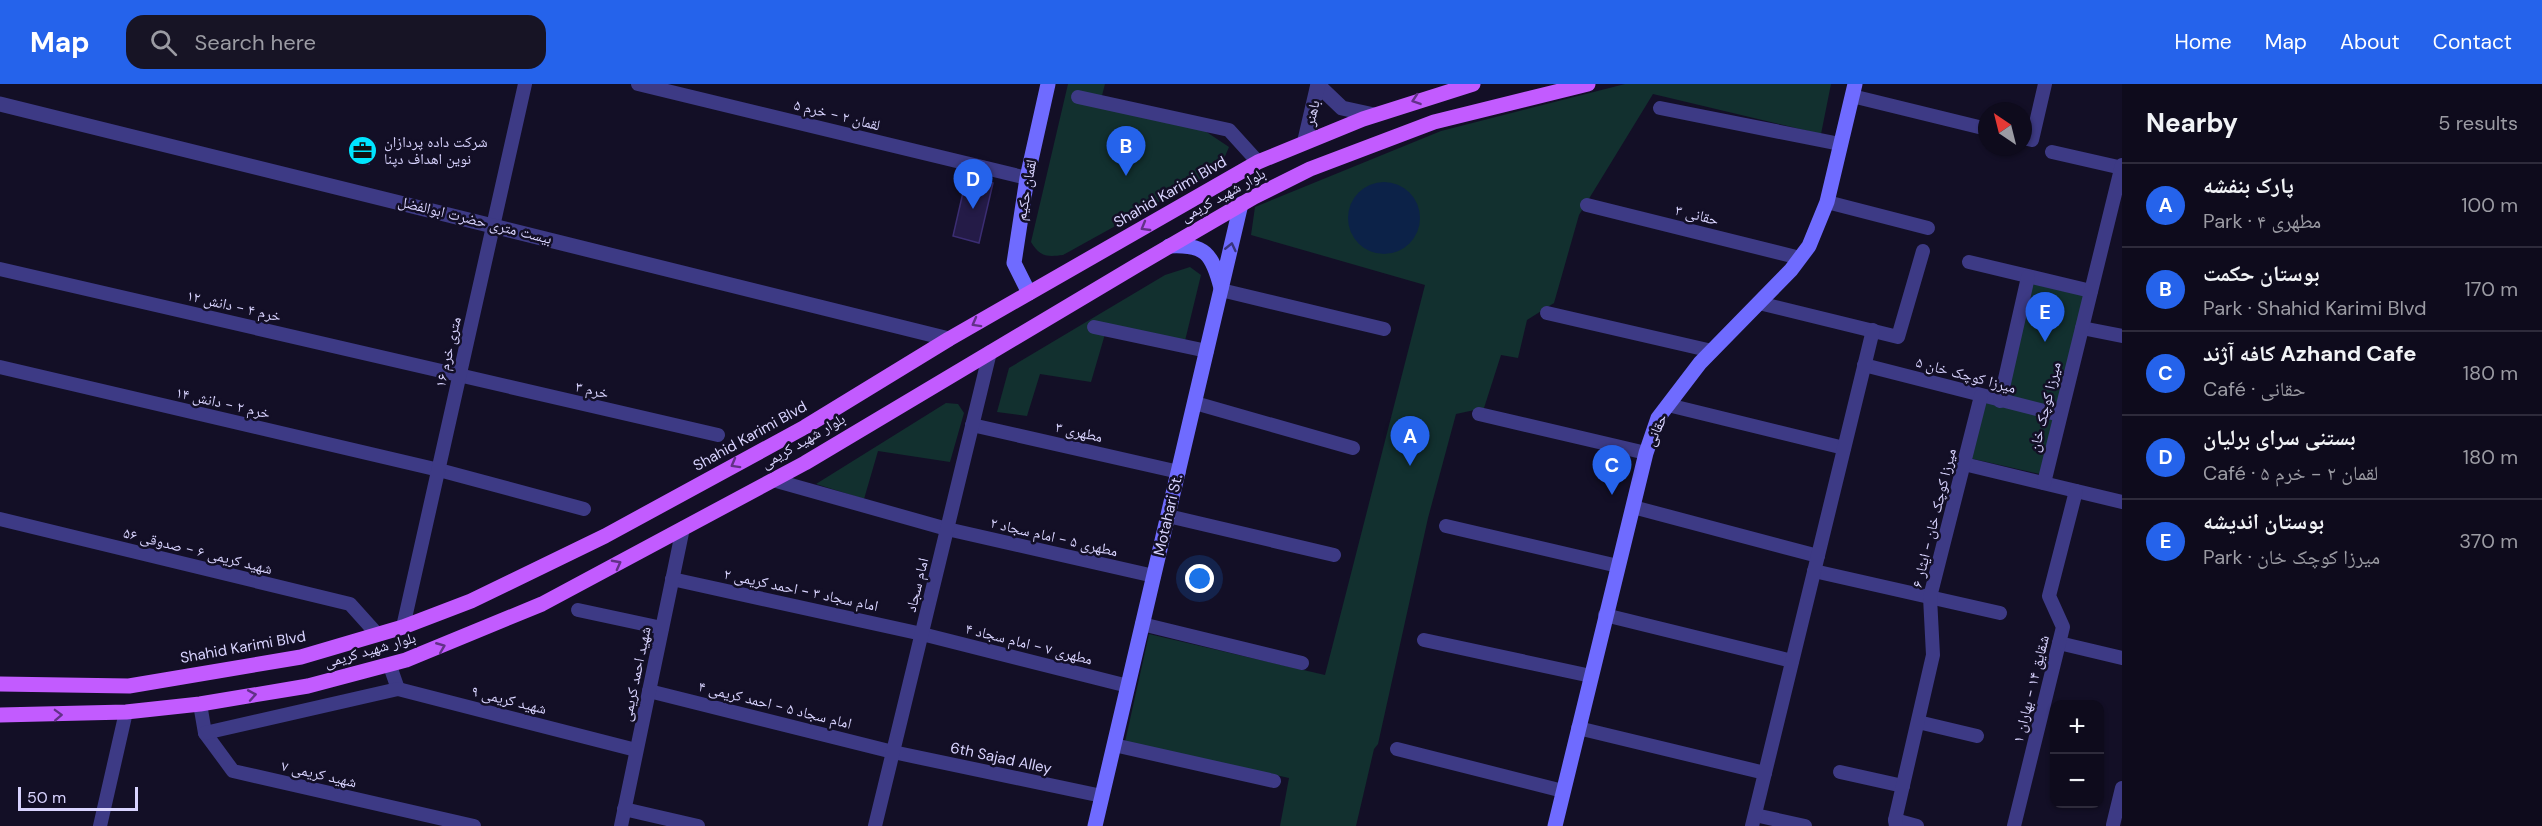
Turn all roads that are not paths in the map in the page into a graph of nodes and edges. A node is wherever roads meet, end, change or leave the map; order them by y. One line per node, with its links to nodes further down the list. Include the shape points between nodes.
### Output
1 (525, 84): 24 (street, ۱۶ متری خرم)
2 (638, 84): 20 (street, لقمان ۲ - خرم ۵)
3 (1048, 84): 20 (main road, لقمان حکیم)
4 (1316, 84): 12 (street, باهنر, via 1342,108); 15 (street, باهنر)
5 (1473, 84): 12 (main road, Shahid Karimi Blvd, one-way to 12)
6 (1588, 84): 22 (main road, بلوار شهید کریمی, via 1434,122 1310,169)
7 (2045, 84): 13 (street)
8 (1853, 90): 14 (street); 16 (main road, حقانی)
9 (1078, 97): 18 (street, via 1229,130)
10 (0, 104): 24 (street, بیست متری حضرت ابوالفضل)
11 (1660, 108): 16 (street)
12 (1374, 115): 15 (main road, Shahid Karimi Blvd)
13 (2032, 124)
14 (1978, 126)
15 (1305, 140): 18 (main road, Shahid Karimi Blvd)
16 (1840, 144): 21 (main road, حقانی)
17 (2052, 152): 19 (street)
18 (1258, 162): 34 (main road, Shahid Karimi Blvd, one-way to 34)
19 (2122, 167): 33 (street, میرزا کوچک خان)
20 (1027, 178): 34 (main road, لقمان حکیم, via 1014,263)
21 (1827, 202): 25 (street); 28 (main road, حقانی, via 1813,238)
22 (1241, 204): 26 (main road, بلوار شهید کریمی); 32 (main road, Motahari St., one-way to 22)
23 (1587, 205): 28 (street, حقانی ۳)
24 (494, 225): 42 (street, بیست متری حضرت ابوالفضل); 48 (street, ۱۶ متری خرم)
25 (1928, 228)
26 (1169, 246): 32 (main road, via 1192,245 1204,251 1217,273); 45 (main road, بلوار شهید کریمی)
27 (1923, 251): 40 (street, via 1898,337)
28 (1800, 258): 35 (main road, حقانی)
29 (1969, 262): 31 (street)
30 (0, 269): 48 (street, خرم ۴ - دانش ۱۲)
31 (2028, 277): 33 (street); 50 (street)
32 (1221, 290): 39 (street); 43 (main road, Motahari St.)
33 (2091, 291): 38 (street, میرزا کوچک خان)
34 (1029, 293): 42 (main road, Shahid Karimi Blvd, one-way to 42)
35 (1759, 303): 40 (street); 44 (main road, حقانی)
36 (1547, 313): 44 (street)
37 (1094, 327): 43 (street)
38 (2082, 328): 41 (street); 54 (street, میرزا کوچک خان)
39 (1384, 329)
40 (1873, 330): 46 (street)
41 (2122, 336)
42 (949, 339): 85 (main road, Shahid Karimi Blvd, one-way to 85, via 805,427 605,536 471,602)
43 (1207, 351): 51 (main road, Motahari St.)
44 (1712, 351): 52 (main road, حقانی)
45 (990, 352): 55 (street, امام سجاد); 63 (main road, بلوار شهید کریمی)
46 (1864, 365): 49 (street, میرزا کوچک خان ۵); 58 (street)
47 (0, 367): 61 (street, خرم ۲ - دانش ۱۴)
48 (460, 376): 56 (street, خرم ۳); 61 (street, ۱۶ متری خرم)
49 (1982, 396): 50 (street, میرزا کوچک خان ۵); 60 (street, میرزا کوچک خان - ایثار ۶)
50 (2000, 401): 54 (street, میرزا کوچک خان ۵)
51 (1195, 403): 57 (street); 62 (main road, Motahari St.)
52 (1668, 405): 58 (street); 59 (main road, حقانی, via 1658,418)
53 (1479, 414): 59 (street)
54 (2060, 415): 64 (street, میرزا کوچک خان)
55 (972, 425): 62 (street, مطهری ۳); 73 (street, امام سجاد)
56 (718, 435)
57 (1353, 448)
58 (1844, 448): 75 (street)
59 (1646, 453): 67 (main road, حقانی)
60 (1964, 464): 64 (street); 80 (street, میرزا کوچک خان - ایثار ۶)
61 (438, 470): 68 (street, خرم ۲ - دانش ۱۴); 85 (street, ۱۶ متری خرم)
62 (1179, 472): 69 (main road, Motahari St.)
63 (773, 480): 72 (main road, بلوار شهید کریمی); 73 (street, مطهری ۵ - امام سجاد ۲)
64 (2044, 483): 65 (street)
65 (2076, 491): 66 (street); 90 (street, شقایق ۱۴ - بهاران ۱, via 2049,596 2063,627)
66 (2122, 502)
67 (1633, 507): 75 (street); 76 (main road, حقانی)
68 (584, 509)
69 (1168, 516): 74 (street); 78 (main road, Motahari St.)
70 (0, 519): 87 (street, شهید کریمی ۶ - صدوقی ۵۶, via 350,604)
71 (1446, 526): 76 (street)
72 (683, 528): 79 (street, شهید احمد کریمی); 94 (main road, بلوار شهید کریمی, one-way to 72, via 542,604)
73 (947, 529): 78 (street, مطهری ۵ - امام سجاد ۲); 88 (street, امام سجاد)
74 (1334, 555)
75 (1818, 556): 77 (street)
76 (1618, 566): 83 (main road, حقانی)
77 (1814, 571): 80 (street); 92 (street)
78 (1154, 576): 84 (main road, Motahari St.)
79 (672, 579): 86 (street, شهید احمد کریمی); 88 (street, امام سجاد ۳ - احمد کریمی ۲)
80 (1930, 597): 82 (street); 103 (street, میرزا کوچک خان - ایثار ۶, via 1933,655)
81 (578, 610): 86 (street)
82 (2000, 613)
83 (1605, 615): 92 (street); 95 (main road, حقانی)
84 (1142, 624): 93 (street); 97 (main road, Motahari St.)
85 (403, 627): 87 (main road, Shahid Karimi Blvd)
86 (662, 628): 99 (street, شهید احمد کریمی)
87 (377, 634): 96 (main road, Shahid Karimi Blvd, via 301,657 129,686)
88 (922, 634): 97 (street, مطهری ۷ - امام سجاد ۴); 110 (street, امام سجاد)
89 (1424, 640): 95 (street)
90 (2059, 643): 91 (street); 131 (street, شقایق ۱۴ - بهاران ۱)
91 (2122, 658)
92 (1792, 661): 112 (street)
93 (1302, 663)
94 (390, 666): 98 (street); 100 (main road, بلوار شهید کریمی, one-way to 94, via 308,686)
95 (1591, 676): 104 (main road, حقانی)
96 (0, 684)
97 (1128, 686): 107 (main road, Motahari St.)
98 (398, 689): 105 (street); 109 (street, شهید کریمی ۹)
99 (649, 691): 109 (street, شهید احمد کریمی); 110 (street, امام سجاد ۵ - احمد کریمی ۴)
100 (200, 704): 101 (main road, بلوار شهید کریمی); 105 (street, شهید کریمی ۷)
101 (126, 712): 102 (main road, بلوار شهید کریمی, one-way to 101); 122 (street)
102 (0, 715)
103 (1918, 722): 106 (street); 114 (street, میرزا کوچک خان - ایثار ۶)
104 (1578, 728): 112 (street); 116 (main road, حقانی)
105 (205, 733): 123 (street, شهید کریمی ۷, via 233,771)
106 (1977, 736)
107 (1114, 745): 113 (street); 117 (main road, Motahari St.)
108 (1397, 749): 116 (street)
109 (636, 750): 118 (street, شهید احمد کریمی)
110 (893, 752): 117 (street, 6th Sajad Alley); 126 (street, امام سجاد)
111 (1840, 772): 114 (street)
112 (1765, 773): 119 (street)
113 (1274, 780)
114 (1903, 786): 120 (street, میرزا کوچک خان - ایثار ۶)
115 (2122, 788): 121 (street)
116 (1563, 791): 128 (main road, حقانی)
117 (1102, 796): 127 (main road, Motahari St.)
118 (624, 809): 124 (street, شهید احمد کریمی); 125 (street)
119 (1754, 820): 129 (street)
120 (1895, 823): 130 (street)
121 (2113, 825)
122 (100, 826)
123 (474, 826)
124 (621, 826)
125 (698, 826)
126 (875, 826)
127 (1095, 826)
128 (1555, 826)
129 (1805, 826)
130 (1917, 826)
131 (2014, 826)

